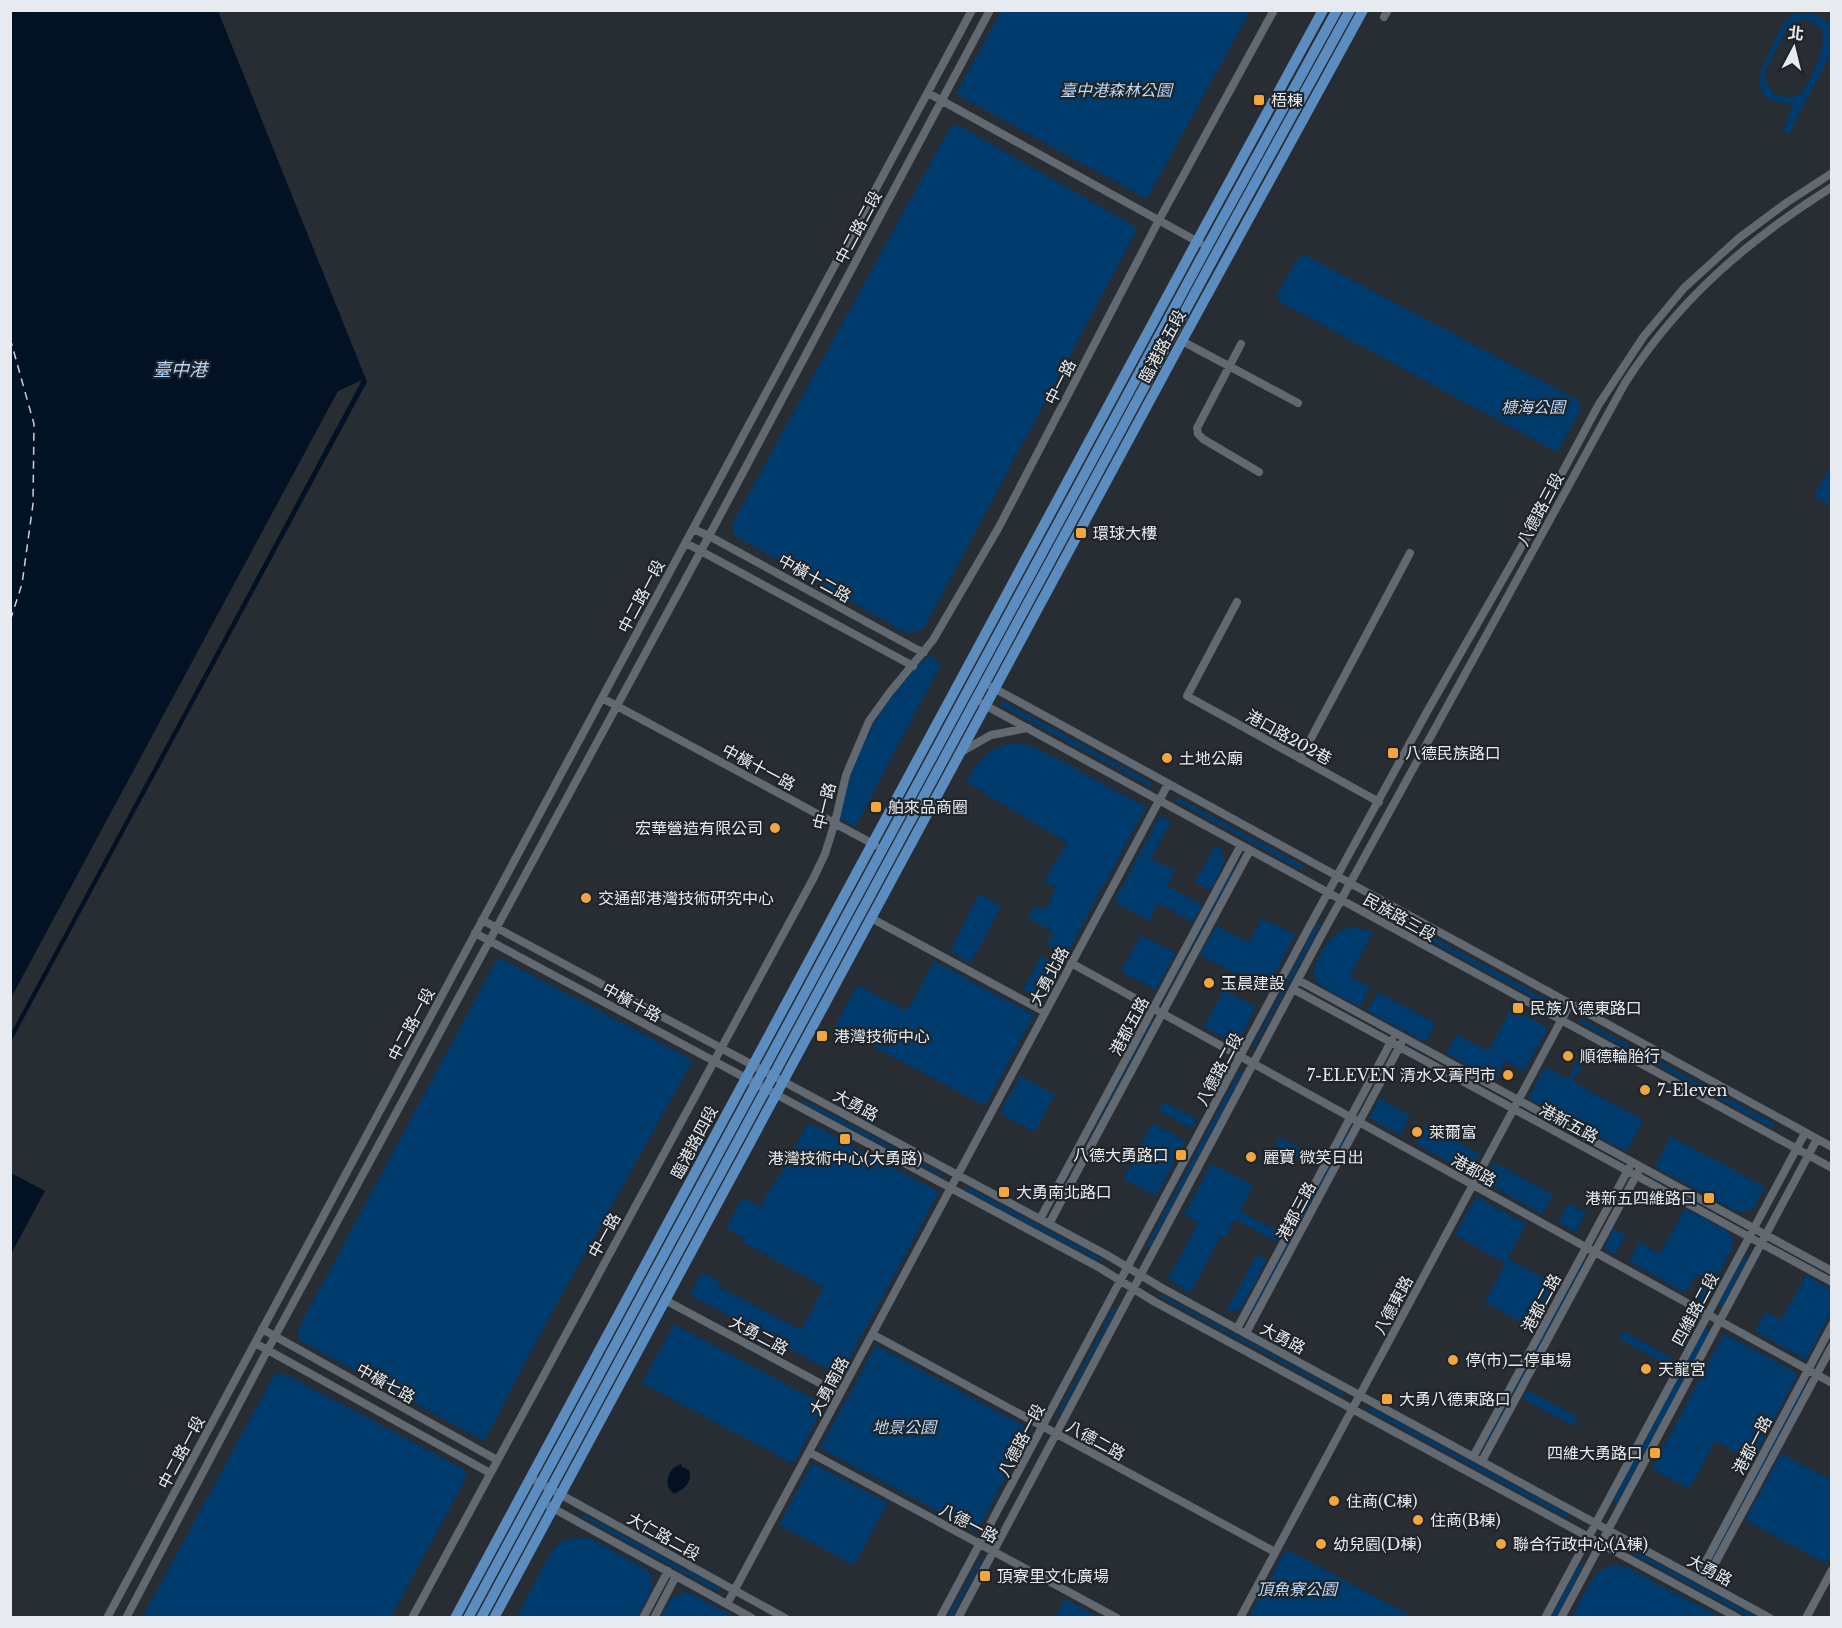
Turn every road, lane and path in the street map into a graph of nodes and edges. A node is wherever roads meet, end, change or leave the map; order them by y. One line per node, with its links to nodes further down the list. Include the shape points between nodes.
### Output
1 (972, 10): 8 (street, 中二路二段)
2 (990, 10): 9 (street, 中二路二段)
3 (1274, 10): 12 (street, 中一路)
4 (1323, 10): 13 (main road, 臨港路五段)
5 (1336, 10): 13 (main road, 臨港路五段)
6 (1350, 10): 13 (main road, 臨港路五段)
7 (1363, 10): 13 (main road, 臨港路五段)
8 (928, 93): 9 (street); 20 (street, 中二路二段)
9 (940, 101): 12 (street); 21 (street, 中二路二段)
10 (1832, 173): 18 (street, 八德路三段, via 1739,238 1684,288 1644,336)
11 (1832, 187): 19 (street, 八德路三段, via 1750,243 1694,295 1645,353)
12 (1159, 220): 13 (street); 29 (street, 中一路, via 999,528)
13 (1212, 250): 14 (main road, 臨港路五段); 31 (main road, 臨港路五段); 31 (main road, 臨港路五段)
14 (1182, 341): 16 (street); 31 (main road, 臨港路五段)
15 (1241, 344): 16 (street)
16 (1230, 366): 17 (street); 22 (street, via 1197,431 1206,441)
17 (1298, 404)
18 (1599, 404): 19 (street); 39 (street, 八德路三段)
19 (1609, 410): 45 (street, 八德路三段)
20 (739, 443): 23 (street, 中二路一段)
21 (751, 456): 24 (street, 中二路一段)
22 (1259, 472)
23 (693, 529): 24 (street, 中橫十二路); 25 (street, 中二路一段)
24 (709, 536): 26 (street, 中二路一段); 29 (street, 中橫十二路)
25 (686, 543): 26 (street, 中橫十二路); 32 (street, 中二路一段)
26 (700, 551): 30 (street, 中橫十二路); 33 (street, 中二路一段)
27 (1410, 553): 36 (street)
28 (1237, 602): 36 (street, 港口路202巷, via 1187,696)
29 (924, 652): 30 (street, 中一路)
30 (913, 666): 40 (street, 中一路, via 869,721 846,775)
31 (975, 689): 34 (street, 民族路三段); 35 (main road, 臨港路四段); 37 (street, 民族路三段); 43 (main road, 臨港路四段); 43 (main road, 臨港路四段)
32 (602, 698): 33 (street, 中橫十一路); 49 (street, 中二路一段)
33 (616, 705): 40 (street, 中橫十一路); 50 (street, 中二路一段)
34 (1028, 728): 35 (street, via 990,735); 38 (street, 民族路三段)
35 (960, 753): 43 (main road, 臨港路四段)
36 (1300, 759): 39 (street, 港口路202巷)
37 (1168, 784): 38 (street, 大勇北路); 44 (street, 民族路三段)
38 (1159, 800): 41 (street, 民族路三段); 53 (street, 大勇北路)
39 (1378, 802): 44 (street, 八德路三段)
40 (835, 822): 43 (street, 中橫十一路); 65 (street, 中一路, via 813,879)
41 (1241, 845): 42 (street, 民族路三段); 57 (street, 港都五路)
42 (1250, 850): 46 (street, 民族路三段); 59 (street, 港都五路)
43 (887, 851): 48 (main road, 臨港路四段); 69 (main road, 臨港路四段); 69 (main road, 臨港路四段)
44 (1337, 877): 45 (street, 民族路三段); 46 (street, 八德路二段)
45 (1351, 884): 47 (street, 八德路三段); 56 (street, 民族路三段)
46 (1328, 893): 47 (street, 民族路三段); 66 (street, 八德路二段)
47 (1341, 900): 54 (street, 八德路二段); 60 (street, 民族路三段)
48 (871, 918): 58 (street); 69 (main road, 臨港路四段)
49 (482, 920): 50 (street, 中橫十路); 51 (street, 中二路一段)
50 (496, 928): 52 (street, 中二路一段); 65 (street, 中橫十路)
51 (475, 933): 52 (street, 中橫十路); 103 (street, 中二路一段)
52 (489, 941): 67 (street, 中橫十路); 107 (street, 中二路一段)
53 (1071, 963): 57 (street, 港都路); 58 (street, 大勇北路)
54 (1298, 980): 55 (street, 八德路二段); 61 (street, 港新五路)
55 (1293, 989): 63 (street, 港新五路); 68 (street, 八德路二段)
56 (1570, 1004): 60 (street, 八德東路); 75 (street, 民族路三段)
57 (1153, 1008): 59 (street, 港都路); 87 (street, 港都五路)
58 (1045, 1012): 85 (street, 大勇北路)
59 (1162, 1013): 66 (street, 港都路); 88 (street, 港都五路)
60 (1561, 1021): 71 (street, 八德東路); 78 (street, 民族路三段)
61 (1396, 1033): 62 (street, 港新五路); 63 (street, 港都三路)
62 (1404, 1038): 64 (street, 港都三路); 71 (street, 港新五路)
63 (1391, 1042): 64 (street, 港新五路); 73 (street, 港都三路)
64 (1400, 1047): 72 (street, 港新五路); 74 (street, 港都三路)
65 (721, 1049): 67 (street, 中一路); 69 (street, 中橫十路)
66 (1241, 1056): 68 (street, 港都路); 96 (street, 八德路二段)
67 (714, 1062): 70 (street, 中橫十路); 121 (street, 中一路)
68 (1254, 1064): 73 (street, 港都路); 97 (street, 八德路二段)
69 (768, 1074): 70 (main road, 臨港路四段); 70 (main road, 臨港路四段); 85 (street, 大勇路)
70 (760, 1087): 85 (street, 大勇路); 99 (main road, 臨港路四段); 125 (main road, 臨港路四段); 125 (main road, 臨港路四段)
71 (1518, 1100): 72 (street, 八德東路); 80 (street, 港新五路)
72 (1514, 1108): 83 (street, 港新五路); 86 (street, 八德東路)
73 (1351, 1117): 74 (street, 港都路); 104 (street, 港都三路)
74 (1359, 1122): 86 (street, 港都路); 105 (street, 港都三路)
75 (1805, 1133): 76 (street, 民族路三段); 78 (street, 四維路二段)
76 (1817, 1139): 77 (street, 民族路三段); 79 (street, 四維路二段)
77 (1832, 1147)
78 (1796, 1149): 79 (street, 民族路三段); 89 (street, 四維路二段)
79 (1808, 1156): 82 (street, 民族路三段); 90 (street, 四維路二段)
80 (1632, 1161): 81 (street, 港新五路); 83 (street, 港都二路)
81 (1641, 1166): 84 (street, 港都二路); 89 (street, 港新五路)
82 (1832, 1168)
83 (1628, 1170): 84 (street, 港新五路); 93 (street, 港都二路)
84 (1636, 1175): 91 (street, 港新五路); 94 (street, 港都二路)
85 (954, 1182): 87 (street, 大勇路); 96 (street, 大勇路); 106 (street, 大勇南路)
86 (1473, 1185): 93 (street, 港都路); 115 (street, 八德東路)
87 (1040, 1219): 88 (street, 大勇路)
88 (1049, 1224): 96 (street, 大勇路)
89 (1754, 1228): 90 (street, 港新五路); 91 (street, 四維路二段)
90 (1766, 1235): 92 (street, 四維路二段); 95 (street, 港新五路)
91 (1749, 1237): 92 (street, 港新五路); 100 (street, 四維路二段)
92 (1761, 1244): 98 (street, 港新五路); 101 (street, 四維路二段)
93 (1586, 1247): 94 (street, 港都路); 120 (street, 港都二路)
94 (1595, 1252): 100 (street, 港都路); 122 (street, 港都二路)
95 (1832, 1271)
96 (1125, 1274): 97 (street, 大勇路); 97 (street, 大勇路); 117 (street, 八德路一段)
97 (1138, 1282): 104 (street, 大勇路); 116 (street, 大勇路); 118 (street, 八德路一段)
98 (1832, 1282)
99 (665, 1300): 114 (street, 大勇二路); 125 (main road, 臨港路四段)
100 (1707, 1314): 101 (street, 港都路); 128 (street, 四維路二段)
101 (1720, 1321): 111 (street, 港都路); 129 (street, 四維路二段)
102 (1832, 1325): 111 (street, 港都一路)
103 (262, 1329): 107 (street, 中橫七路); 108 (street, 中二路一段)
104 (1237, 1329): 105 (street, 大勇路)
105 (1246, 1333): 115 (street, 大勇路)
106 (872, 1334): 114 (street, 大勇南路); 117 (street, 八德二路)
107 (275, 1337): 110 (street, 中二路一段); 121 (street, 中橫七路)
108 (255, 1343): 110 (street, 中橫七路); 140 (street, 中二路一段)
109 (1832, 1346): 112 (street, 港都一路)
110 (267, 1350): 123 (street, 中橫七路); 141 (street, 中二路一段)
111 (1808, 1370): 112 (street, 港都路); 136 (street, 港都一路)
112 (1816, 1375): 113 (street, 港都路); 137 (street, 港都一路)
113 (1832, 1383)
114 (840, 1394): 119 (street, 大勇南路)
115 (1360, 1395): 116 (street, 八德東路); 120 (street, 大勇路)
116 (1352, 1408): 128 (street, 大勇路); 132 (street, 八德東路)
117 (1043, 1426): 118 (street, 八德二路); 124 (street, 八德路一段)
118 (1057, 1434): 126 (street, 八德路一段); 132 (street, 八德二路)
119 (809, 1452): 130 (street, 八德一路); 138 (street, 大勇南路)
120 (1473, 1457): 122 (street, 大勇路)
121 (497, 1460): 123 (street, 中一路)
122 (1482, 1461): 128 (street, 大勇路)
123 (490, 1473): 142 (street, 中一路)
124 (1012, 1483): 126 (street); 130 (street, 八德路一段)
125 (545, 1486): 127 (main road, 臨港路四段); 127 (main road, 臨港路四段); 138 (street, 大仁路二段)
126 (1026, 1491): 131 (street, 八德路一段)
127 (538, 1500): 134 (street, 大仁路二段); 143 (main road, 臨港路四段); 144 (main road, 臨港路四段); 145 (main road, 臨港路四段); 146 (main road, 臨港路四段)
128 (1592, 1530): 129 (street, 大勇路); 129 (street, 大勇路); 155 (street, 四維路二段)
129 (1605, 1537): 136 (street, 大勇路); 156 (street, 四維路二段); 157 (street, 大勇路)
130 (980, 1544): 131 (street, 八德一路); 151 (street, 八德路一段)
131 (993, 1551): 152 (street, 八德路一段); 153 (street, 八德一路)
132 (1275, 1552): 154 (street, 八德東路)
133 (1832, 1570): 159 (street)
134 (668, 1571): 135 (street, 大仁路二段); 147 (street)
135 (676, 1576): 139 (street, 大仁路二段); 148 (street)
136 (1697, 1578): 137 (street, 大勇路)
137 (1705, 1582): 158 (street, 大勇路)
138 (735, 1590): 139 (street, 大勇南路); 150 (street, 大仁路二段)
139 (727, 1604): 149 (street, 大仁路二段)
140 (107, 1617)
141 (126, 1617)
142 (412, 1617)
143 (455, 1617)
144 (468, 1617)
145 (481, 1617)
146 (494, 1617)
147 (643, 1617)
148 (654, 1617)
149 (752, 1617)
150 (784, 1617)
151 (940, 1617)
152 (958, 1617)
153 (1117, 1617)
154 (1240, 1617)
155 (1545, 1617)
156 (1561, 1617)
157 (1738, 1617)
158 (1770, 1617)
159 (1806, 1617)

